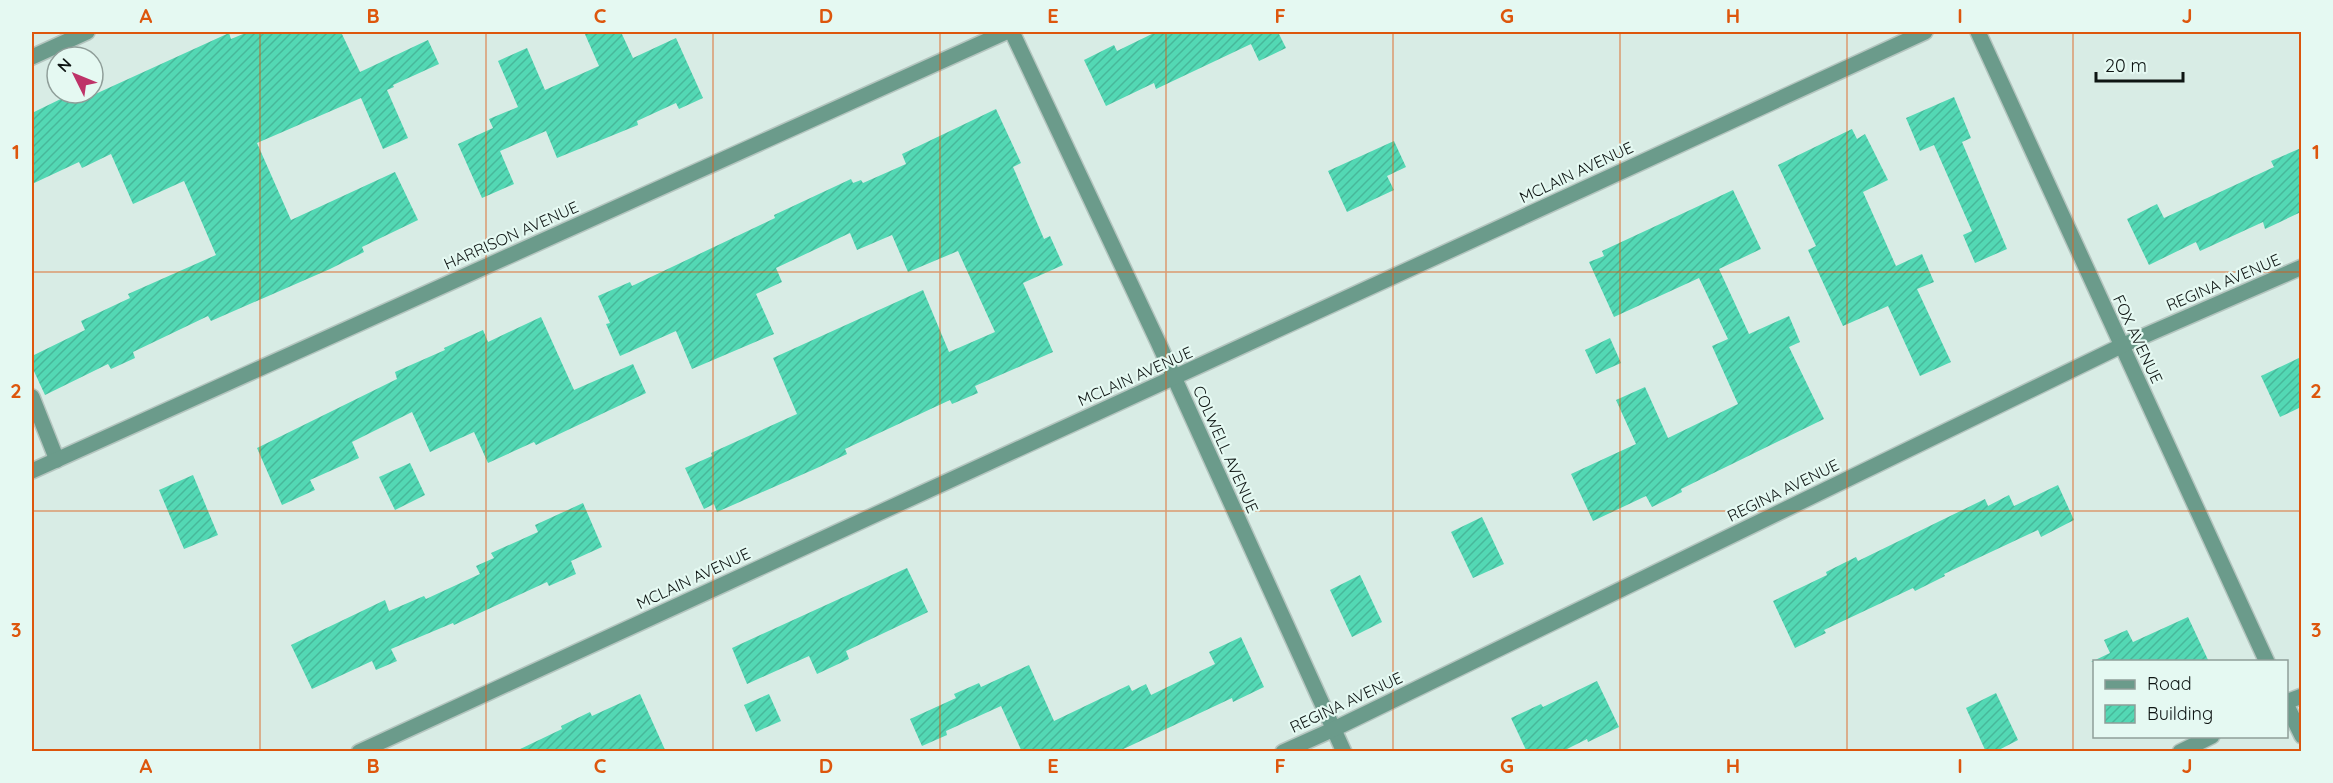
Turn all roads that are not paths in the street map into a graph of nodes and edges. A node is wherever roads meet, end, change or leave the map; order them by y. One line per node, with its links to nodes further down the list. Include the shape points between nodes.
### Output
1 (87, 32): 6 (street)
2 (1006, 32): 11 (street, HARRISON AVENUE)
3 (1012, 32): 9 (street, COLWELL AVENUE)
4 (1925, 32): 9 (street, MCLAIN AVENUE)
5 (1977, 32): 8 (street, FOX AVENUE)
6 (32, 57)
7 (2301, 267): 8 (street, REGINA AVENUE)
8 (2121, 346): 13 (street, FOX AVENUE); 15 (street, REGINA AVENUE)
9 (1174, 378): 15 (street, COLWELL AVENUE); 18 (street, MCLAIN AVENUE)
10 (32, 397): 11 (street)
11 (57, 460): 12 (street, HARRISON AVENUE)
12 (32, 471)
13 (2266, 660)
14 (2288, 707): 16 (street)
15 (1334, 729): 19 (street, REGINA AVENUE); 20 (street, COLWELL AVENUE)
16 (2301, 736)
17 (2208, 738): 21 (street)
18 (359, 752)
19 (1283, 752)
20 (1344, 752)
21 (2180, 752)

